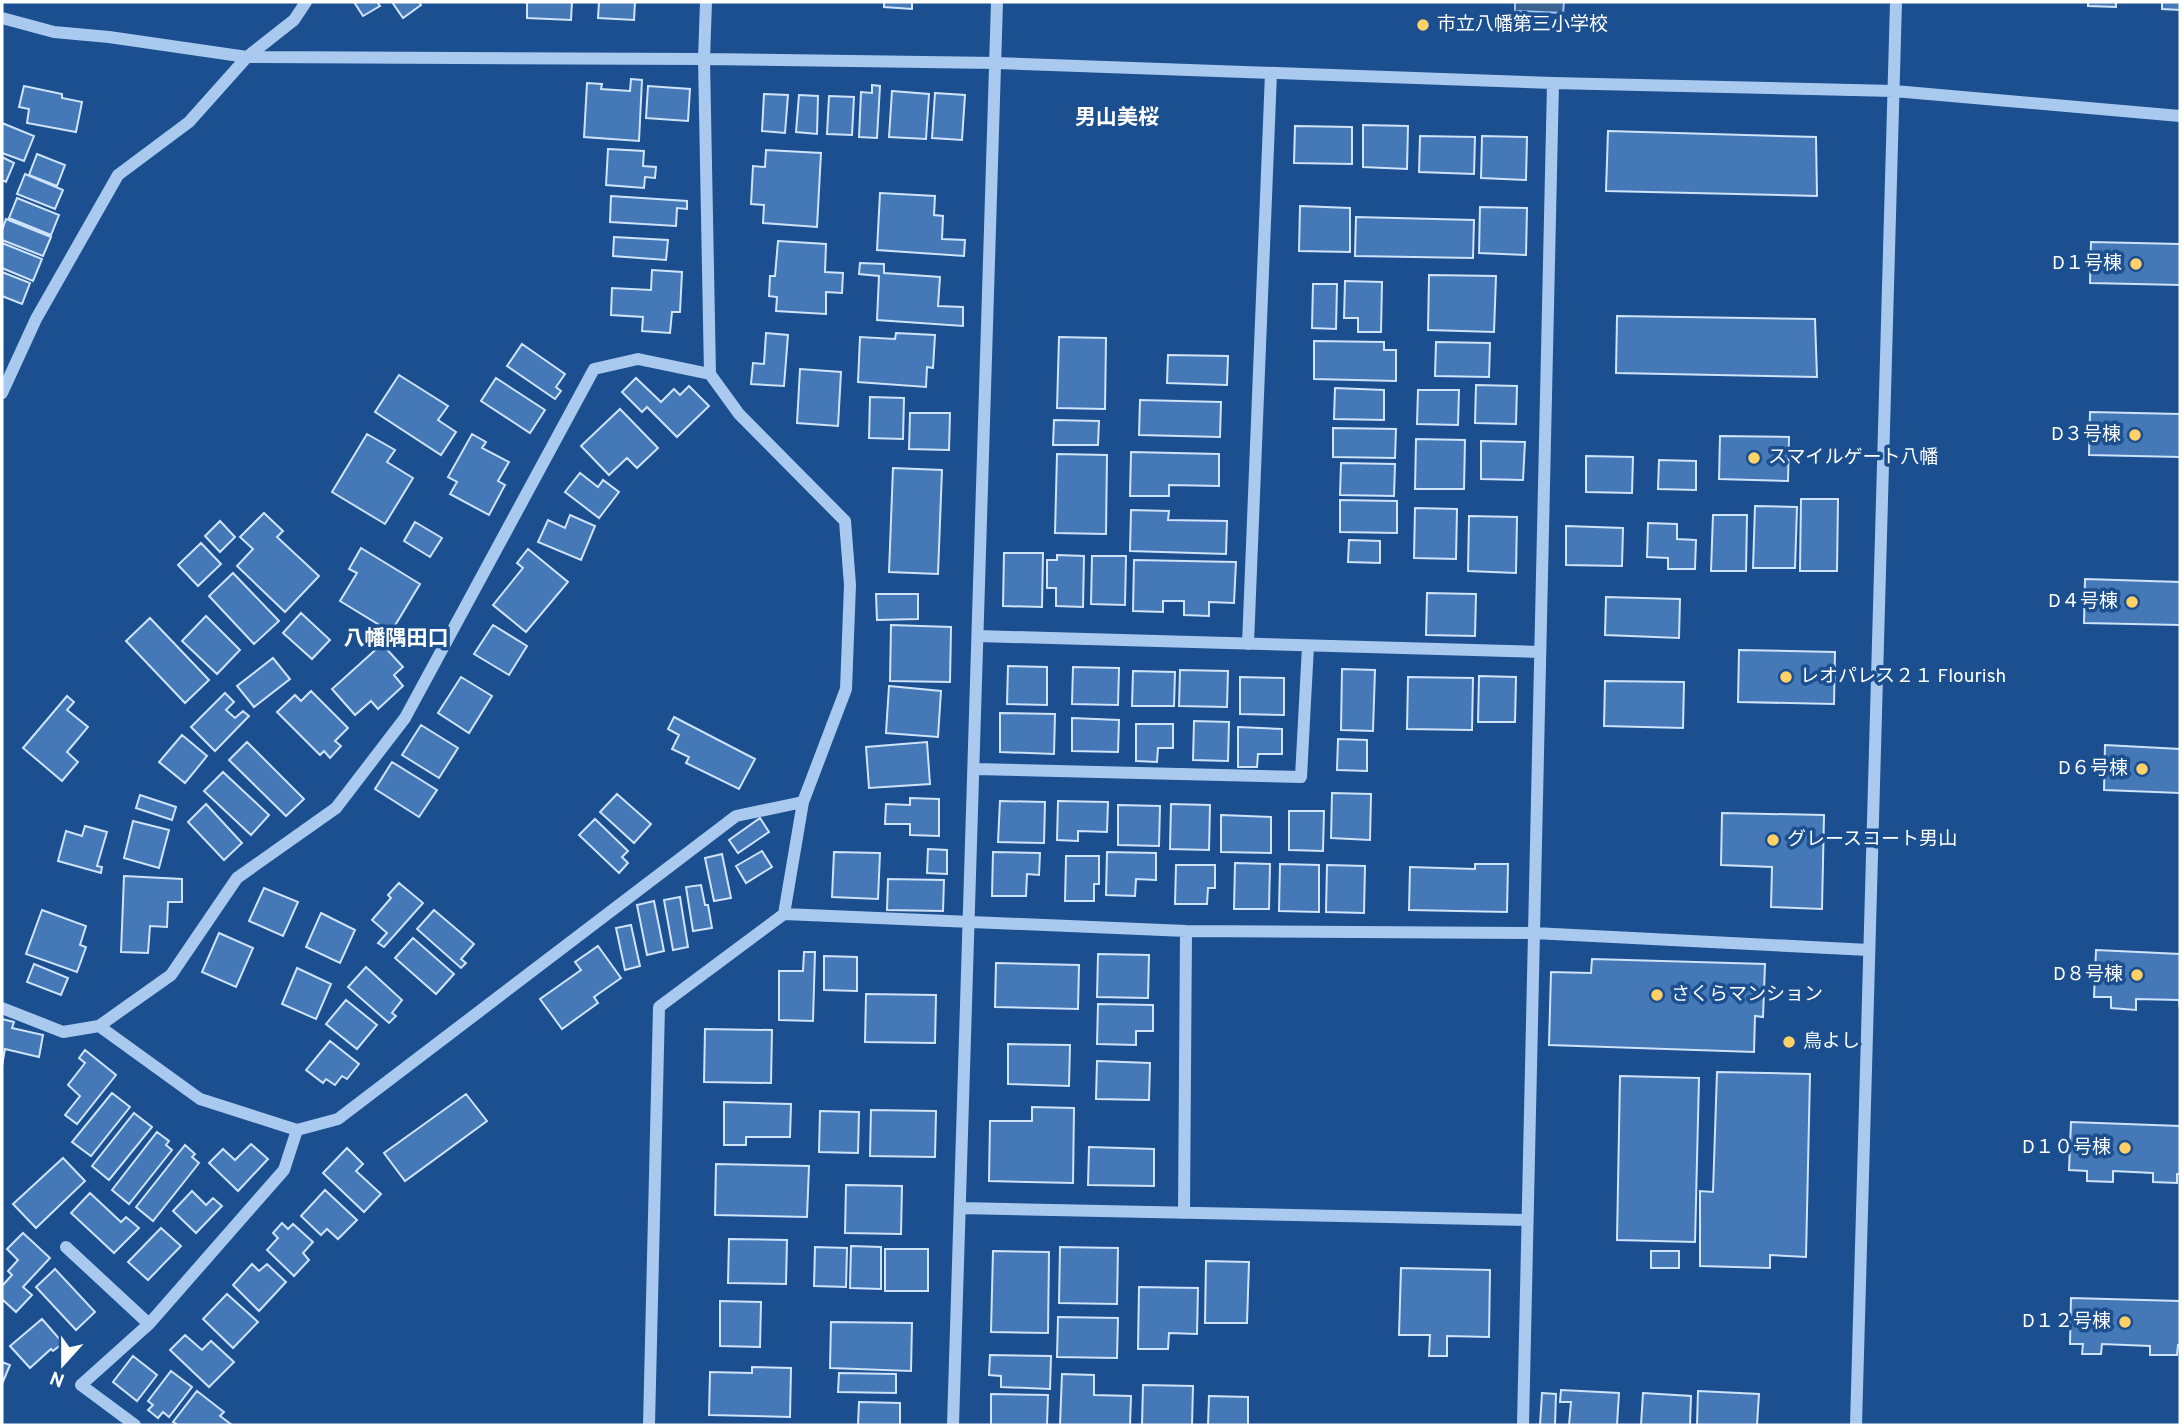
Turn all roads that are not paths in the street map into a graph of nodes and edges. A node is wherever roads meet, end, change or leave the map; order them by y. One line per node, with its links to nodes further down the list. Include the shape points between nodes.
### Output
1 (306, 2): 6 (street, via 294,20)
2 (706, 2): 7 (street)
3 (997, 2): 8 (street)
4 (1896, 2): 11 (street)
5 (2, 20): 6 (street, via 54,32)
6 (247, 57): 7 (street); 14 (street, via 189,122 118,175 36,319)
7 (704, 59): 8 (street); 13 (street)
8 (996, 63): 9 (street); 15 (street)
9 (1271, 73): 10 (street); 16 (street)
10 (1553, 83): 11 (street); 18 (street)
11 (1894, 92): 12 (street); 25 (street)
12 (2180, 116)
13 (710, 374): 20 (street, via 739,414 845,522 850,585 846,690); 27 (street, via 638,359 594,369 405,718 336,808 237,878 171,975)
14 (2, 393)
15 (978, 636): 16 (street); 19 (street)
16 (1248, 644): 17 (street)
17 (1308, 646): 18 (street); 19 (street, via 1301,777)
18 (1540, 652): 24 (street)
19 (974, 769): 22 (street)
20 (803, 802): 21 (street); 28 (street, via 736,816 338,1119)
21 (784, 914): 22 (street); 35 (street, via 659,1007)
22 (969, 922): 23 (street); 29 (street)
23 (1186, 931): 24 (street); 30 (street)
24 (1534, 933): 25 (street); 31 (street)
25 (1869, 950): 38 (street)
26 (2, 1008): 27 (street, via 63,1032)
27 (99, 1026): 28 (street, via 200,1099)
28 (297, 1130): 33 (street, via 284,1170)
29 (960, 1208): 30 (street); 36 (street)
30 (1184, 1213): 31 (street)
31 (1527, 1220): 37 (street)
32 (66, 1247): 33 (street)
33 (149, 1324): 34 (street, via 81,1385)
34 (135, 1425)
35 (649, 1425)
36 (953, 1425)
37 (1523, 1425)
38 (1856, 1425)

